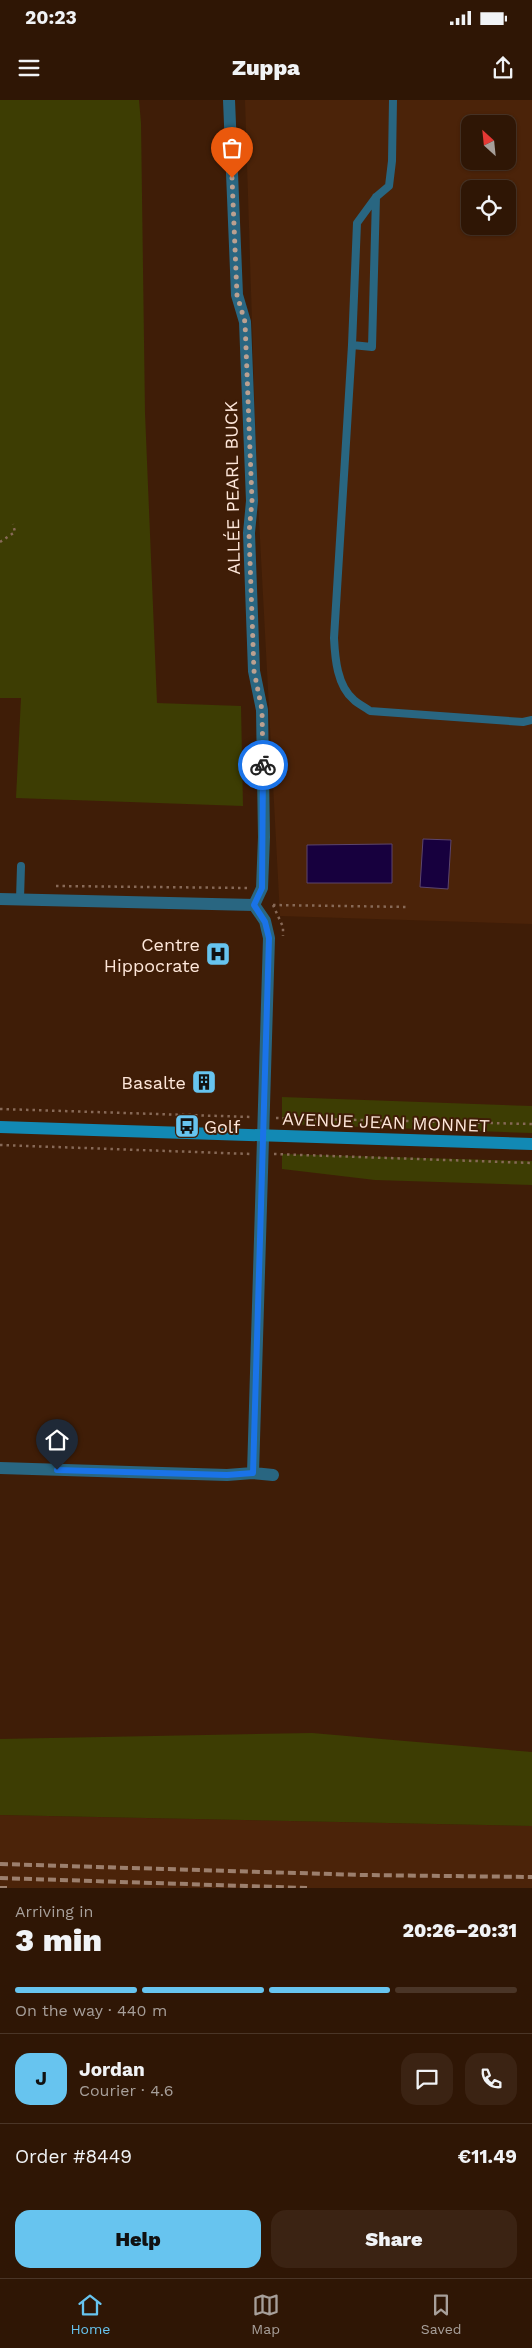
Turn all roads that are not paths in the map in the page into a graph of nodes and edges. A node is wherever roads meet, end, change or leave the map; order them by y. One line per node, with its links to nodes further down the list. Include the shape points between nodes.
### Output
1 (229, 100): 9 (street, ALLÉE PEARL BUCK, via 237,295 245,322 254,671 262,710 262,888)
2 (393, 100): 3 (lane, via 389,186)
3 (376, 197): 4 (lane, via 357,223); 4 (lane, via 372,347)
4 (352, 345): 5 (lane, via 334,638 335,664 343,684 352,699 370,711 522,722)
5 (532, 720)
6 (21, 866): 8 (lane)
7 (0, 898): 8 (street)
8 (20, 899): 9 (street)
9 (254, 905): 11 (street, via 265,922 269,938)
10 (0, 1127): 11 (street, AVENUE JEAN MONNET)
11 (263, 1135): 12 (street, AVENUE JEAN MONNET); 14 (street)
12 (532, 1144)
13 (0, 1468): 14 (street, via 227,1475)
14 (253, 1473): 15 (street)
15 (273, 1475)

